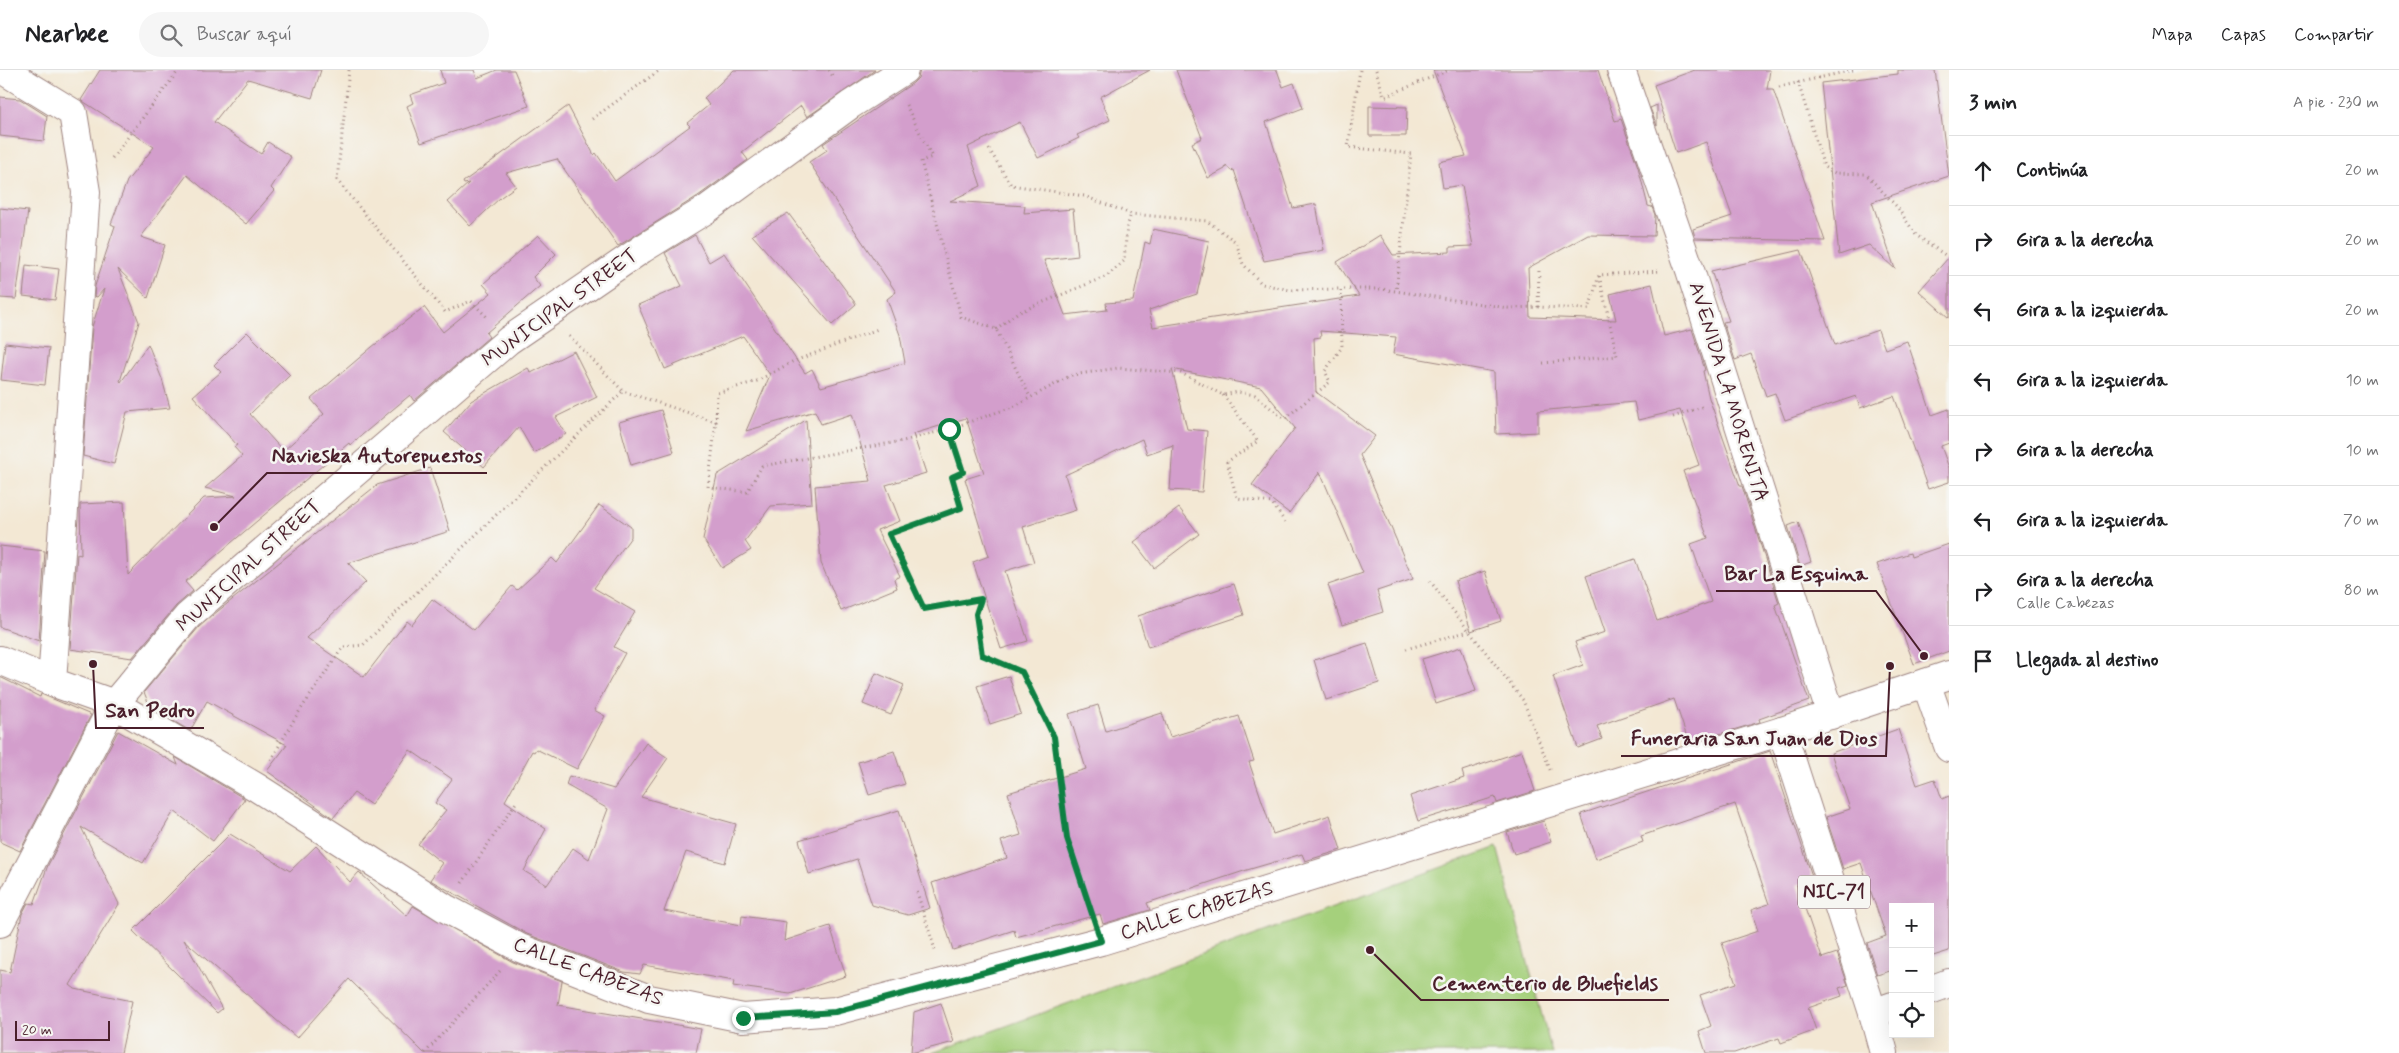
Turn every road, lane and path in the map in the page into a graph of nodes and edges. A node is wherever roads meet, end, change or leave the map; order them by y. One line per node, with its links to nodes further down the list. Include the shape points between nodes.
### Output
1 (3, 70): 15 (main road, via 73,113)
2 (179, 70): 15 (path)
3 (349, 70): 27 (path, via 337,180 445,312 471,301)
4 (660, 70): 13 (path)
5 (1360, 70): 22 (path, via 1348,148 1411,154)
6 (1376, 70): 7 (path, via 1384,97)
7 (1448, 70)
8 (1621, 70): 19 (main road, AVENIDA LA MORENITA)
9 (1853, 70): 11 (path)
10 (896, 74): 25 (path, via 904,101 932,157 921,162 960,317); 27 (main road, MUNICIPAL STREET, via 708,209 642,249)
11 (1798, 82): 12 (path); 17 (path, via 1824,167 1835,173 1866,174 1897,206 1916,235)
12 (1779, 87)
13 (592, 119)
14 (989, 149): 16 (path, via 1011,184 1084,196)
15 (86, 192): 40 (main road)
16 (1131, 214): 21 (path, via 1207,221 1236,242 1242,264 1262,284 1290,290); 25 (path, via 1124,261 1107,276 1018,313)
17 (1945, 255)
18 (1539, 270): 23 (path)
19 (1690, 270): 20 (path); 42 (main road, AVENIDA LA MORENITA)
20 (1598, 275): 23 (path, via 1589,309); 28 (path, via 1617,356)
21 (1342, 289): 22 (path); 30 (path, via 1342,347 1325,370 1330,382 1284,419 1255,395 1238,392)
22 (1396, 291): 23 (path, via 1508,308)
23 (1538, 306)
24 (878, 329): 32 (path, via 792,362 757,381 717,393)
25 (996, 329): 31 (path)
26 (564, 331): 29 (path)
27 (509, 340): 41 (main road, MUNICIPAL STREET, via 188,616)
28 (1543, 363)
29 (623, 392): 32 (path); 45 (path, via 363,645 343,647 295,718)
30 (1223, 395): 31 (path, via 1181,373 1118,368 1072,376); 34 (path, via 1258,441 1227,462 1237,498 1272,503)
31 (1030, 397): 33 (path, via 1015,406)
32 (716, 422): 33 (path, via 708,488 747,492 762,466 903,441)
33 (949, 429): 51 (path, via 963,472 952,477 961,508 889,534 924,609 981,599 976,614 982,655 1022,672 1054,737 1067,838)
34 (1285, 522)
35 (1430, 581): 36 (path)
36 (1469, 631): 37 (path); 46 (path, via 1523,700)
37 (1406, 650)
38 (0, 660): 40 (main road, CALLE CABEZAS)
39 (1937, 679): 42 (main road, CALLE CABEZAS); 44 (main road)
40 (52, 682): 41 (main road, CALLE CABEZAS)
41 (114, 704): 45 (main road, CALLE CABEZAS); 50 (main road, MUNICIPAL STREET)
42 (1830, 715): 43 (main road, CALLE CABEZAS)
43 (1782, 731): 46 (main road, CALLE CABEZAS); 56 (main road, NIC-71)
44 (1949, 748)
45 (256, 787): 49 (main road, CALLE CABEZAS)
46 (1562, 798): 51 (main road, CALLE CABEZAS)
47 (518, 801): 49 (path)
48 (917, 892): 53 (path)
49 (445, 908): 52 (main road, CALLE CABEZAS)
50 (0, 923)
51 (1101, 941): 53 (main road, CALLE CABEZAS)
52 (520, 948): 53 (main road, CALLE CABEZAS, via 649,999 743,1018 835,1012); 57 (path)
53 (946, 982)
54 (1949, 983): 55 (main road)
55 (1934, 989)
56 (1883, 1010): 58 (main road, NIC-71)
57 (425, 1053)
58 (1884, 1053)

